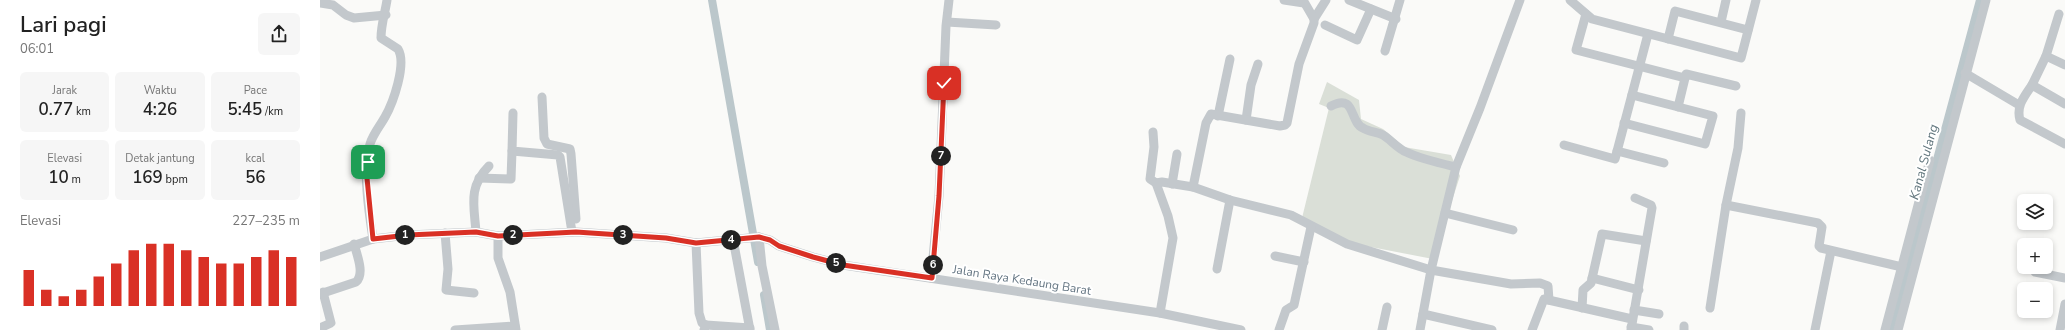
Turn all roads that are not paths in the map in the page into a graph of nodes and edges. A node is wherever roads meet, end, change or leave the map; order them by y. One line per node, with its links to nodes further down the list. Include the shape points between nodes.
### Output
1 (387, 0): 18 (street)
2 (949, 0): 21 (street)
3 (1284, 0): 13 (street)
4 (1326, 0): 19 (street)
5 (1349, 0): 15 (street)
6 (1400, 0): 20 (street)
7 (1520, 0): 58 (street)
8 (1570, 0): 16 (street)
9 (1726, 0): 22 (street)
10 (1756, 0): 25 (street)
11 (1986, 0): 34 (street)
12 (334, 2): 14 (street); 18 (street, via 346,15 354,18)
13 (1303, 2): 19 (street)
14 (320, 3)
15 (1370, 9): 20 (street); 24 (street, via 1358,40)
16 (1586, 14): 26 (street, via 1592,19); 33 (street, via 1576,50)
17 (2060, 14): 29 (street)
18 (386, 15): 74 (street, via 382,24 382,40 398,49 400,66 399,80 386,116 369,148 366,168)
19 (1314, 19): 47 (street, via 1299,64 1285,125)
20 (1396, 19): 28 (street)
21 (947, 22): 23 (street); 87 (street, via 939,196)
22 (1720, 22): 25 (street); 27 (street, via 1675,11)
23 (996, 25)
24 (1325, 25)
25 (1748, 30): 27 (street, via 1741,58)
26 (1648, 34): 27 (street); 33 (street)
27 (1668, 39)
28 (1385, 51)
29 (2046, 56): 32 (street); 36 (street)
30 (1230, 59): 46 (street)
31 (1258, 64): 47 (street, via 1251,85)
32 (2065, 65)
33 (1639, 66): 35 (street); 38 (street)
34 (1965, 73): 41 (street); 117 (street)
35 (1685, 78): 37 (street, via 1686,74); 43 (street)
36 (2032, 85): 40 (street); 41 (street)
37 (1736, 86)
38 (1632, 95): 43 (street); 48 (street)
39 (542, 97): 70 (street, via 543,134 547,144 570,150 571,154)
40 (2065, 104)
41 (2019, 105): 50 (street, via 2020,120)
42 (1331, 106): 58 (street, via 1338,102 1344,103 1351,108 1362,128 1382,134 1405,151)
43 (1678, 107): 48 (street, via 1712,116 1705,144)
44 (513, 113): 52 (street)
45 (1741, 113): 65 (street, via 1738,148)
46 (1218, 116): 47 (street); 62 (street, via 1212,114 1206,123)
47 (1246, 120)
48 (1624, 124): 53 (street)
49 (1153, 132): 60 (street, via 1150,178)
50 (2064, 140)
51 (1564, 145): 53 (street, via 1615,159)
52 (512, 151): 59 (street, via 511,178); 70 (street, via 548,153 560,157)
53 (1617, 151): 56 (street)
54 (1177, 154): 61 (street)
55 (1930, 160): 83 (street)
56 (1664, 162)
57 (489, 166): 59 (street)
58 (1456, 167): 66 (street)
59 (479, 178): 69 (street, via 473,192)
60 (1156, 183): 61 (street); 98 (street, via 1173,238)
61 (1172, 184): 62 (street)
62 (1193, 187): 64 (street)
63 (1635, 198): 76 (street, via 1652,207)
64 (1230, 200): 67 (street, via 1291,215); 84 (street)
65 (1726, 205): 79 (street, via 1818,223 1822,227 1819,246); 97 (street)
66 (1445, 213): 68 (street); 85 (street)
67 (1311, 227): 82 (street); 85 (street, via 1347,244)
68 (1513, 230)
69 (476, 232): 71 (street); 72 (street)
70 (574, 232): 72 (street); 77 (street, via 666,238)
71 (445, 233): 74 (street); 92 (street, via 448,269 446,290)
72 (498, 236): 103 (street, via 498,258 510,292)
73 (757, 238): 75 (street); 87 (street, Jalan Raya Kedaung Barat, via 843,265); 107 (street)
74 (373, 239): 78 (street)
75 (736, 239): 77 (street); 105 (street)
76 (1646, 241): 88 (street, via 1602,234); 90 (street)
77 (696, 243): 104 (street, via 699,313)
78 (354, 244): 81 (street); 91 (street, via 360,271 359,279)
79 (1831, 251): 83 (street); 115 (street)
80 (1275, 256): 82 (street)
81 (320, 257)
82 (1304, 262): 109 (street, via 1294,305 1286,310)
83 (1902, 267): 116 (street)
84 (1217, 269)
85 (1431, 270): 93 (street, via 1511,284 1540,283 1548,286); 99 (street)
86 (2045, 274): 89 (street)
87 (932, 278): 98 (street, Jalan Raya Kedaung Barat)
88 (1592, 278): 90 (street); 96 (street, via 1591,283 1583,290)
89 (2065, 278)
90 (1639, 290): 101 (street)
91 (322, 293): 102 (street, via 331,323)
92 (474, 293)
93 (1549, 300): 96 (street); 113 (street, via 1542,301)
94 (2065, 304): 118 (street)
95 (1387, 307): 110 (street)
96 (1582, 308): 101 (street)
97 (1710, 308)
98 (1160, 313): 108 (street, Jalan Raya Kedaung Barat)
99 (1423, 314): 111 (street); 112 (street)
100 (1659, 314): 101 (street)
101 (1632, 321): 114 (street)
102 (320, 328)
103 (516, 328): 106 (street)
104 (705, 328): 105 (street)
105 (750, 329)
106 (455, 330)
107 (775, 330)
108 (1241, 330)
109 (1279, 330)
110 (1382, 330)
111 (1420, 330)
112 (1492, 330)
113 (1532, 330)
114 (1649, 330)
115 (1815, 330)
116 (1886, 330)
117 (1898, 330)
118 (2060, 330)

